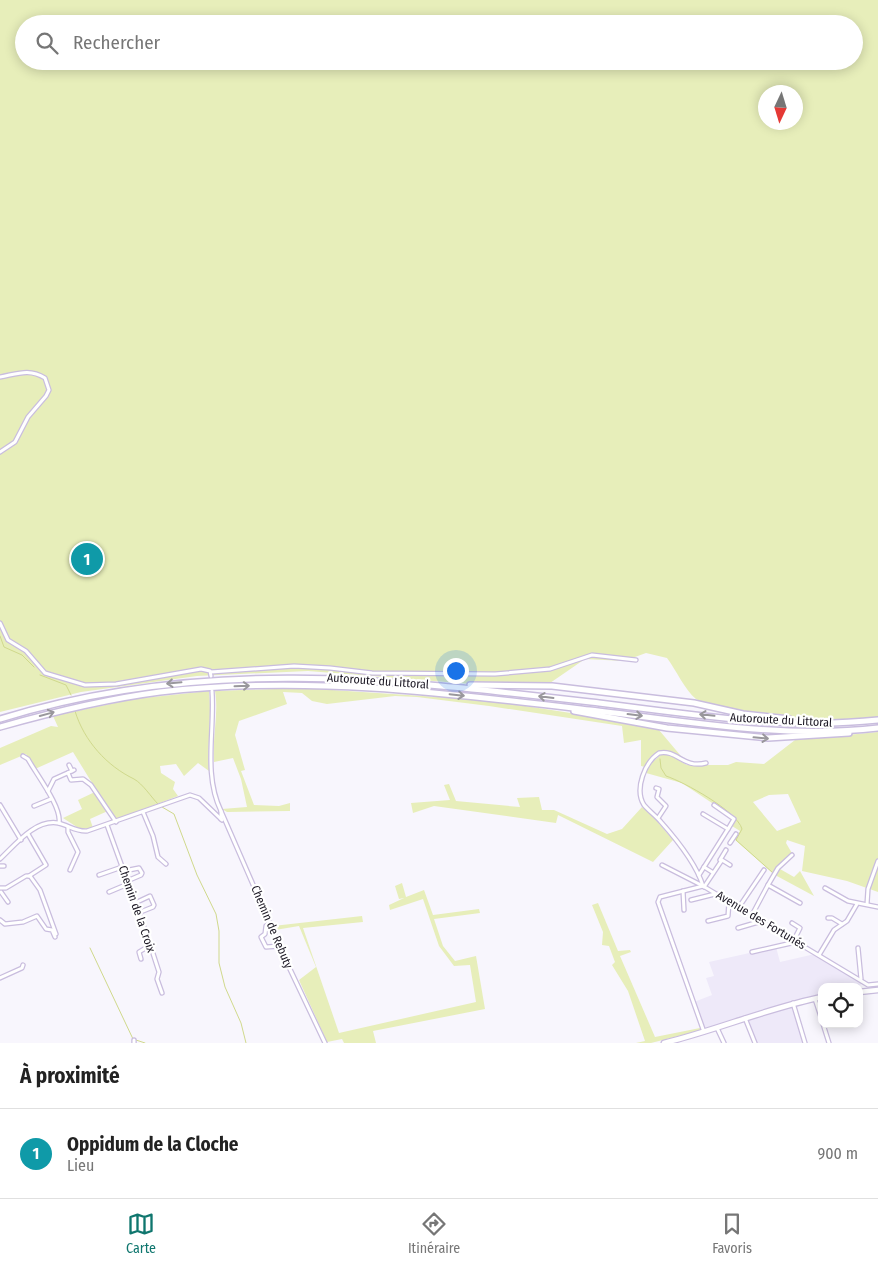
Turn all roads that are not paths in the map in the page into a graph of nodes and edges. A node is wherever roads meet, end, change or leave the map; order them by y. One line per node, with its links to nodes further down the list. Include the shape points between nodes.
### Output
1 (0, 377): 2 (street, via 15,372 32,373 45,378 49,390 28,417 15,442)
2 (0, 452)
3 (0, 623): 4 (street, via 10,643 26,651 50,675 96,686 201,669 211,674 294,666 372,673 495,674 550,669 592,655)
4 (636, 660)
5 (394, 681): 8 (highway, Autoroute du Littoral, one-way to 8, via 266,678 158,684 78,698); 10 (highway, Autoroute du Littoral, one-way to 5, via 755,720); 10 (highway, via 496,687 552,686 701,704 756,715)
6 (212, 691): 26 (street, Chemin de Rebuty, via 210,763)
7 (487, 698): 11 (highway, Autoroute du Littoral, one-way to 7, via 109,700 213,687 336,686); 12 (highway, Autoroute du Littoral, one-way to 12, via 755,728 811,731); 12 (highway, one-way to 12, via 667,728 768,738)
8 (0, 719)
9 (878, 720): 10 (highway, Autoroute du Littoral)
10 (839, 723)
11 (0, 727)
12 (878, 729)
13 (23, 756): 18 (street)
14 (706, 763): 25 (street, via 686,763 665,752 651,760 643,775 641,791 643,804)
15 (69, 765): 16 (street)
16 (71, 771): 18 (street, via 53,780); 27 (street, via 72,780 83,780 93,786)
17 (656, 788): 25 (street, via 659,789 658,797 666,806)
18 (48, 791): 19 (street)
19 (51, 799): 22 (street); 28 (street, via 60,814)
20 (0, 805): 36 (street)
21 (714, 805): 31 (street, via 734,819)
22 (34, 806)
23 (143, 812): 26 (street, via 193,795); 27 (street); 45 (street, via 154,836 158,857)
24 (703, 814): 31 (street)
25 (658, 818): 55 (street)
26 (223, 821): 82 (street, Chemin de Rebuty)
27 (116, 822): 29 (street)
28 (59, 823): 30 (street); 32 (street, via 44,824)
29 (107, 825): 30 (street, via 85,831); 50 (street, Chemin de la Croix)
30 (68, 827): 51 (street, via 78,852)
31 (728, 829): 33 (street)
32 (28, 834): 36 (street); 56 (street, via 46,865)
33 (725, 834): 35 (street); 38 (street)
34 (736, 834): 35 (street)
35 (733, 839): 37 (street)
36 (21, 840): 42 (street)
37 (730, 844)
38 (715, 850): 40 (street); 48 (street)
39 (726, 850): 40 (street)
40 (723, 855): 43 (street)
41 (792, 855): 59 (street, via 778,868)
42 (0, 859)
43 (720, 860)
44 (878, 861): 72 (street, via 868,889)
45 (166, 864)
46 (662, 865): 60 (street)
47 (730, 865): 60 (street, via 722,860)
48 (704, 867): 53 (street); 55 (street)
49 (715, 868): 53 (street)
50 (123, 869): 54 (street); 58 (street, Chemin de la Croix); 58 (street, via 138,868 142,873)
51 (70, 870)
52 (764, 870): 74 (street)
53 (712, 872): 57 (street)
54 (100, 875)
55 (700, 875): 60 (street)
56 (29, 876): 62 (street); 79 (street, via 40,890 55,935 37,916 4,924)
57 (709, 877)
58 (128, 882): 64 (street); 69 (street, Chemin de la Croix)
59 (768, 885): 70 (street); 77 (street)
60 (704, 886): 63 (street, Avenue des Fortunés); 65 (street, Avenue des Fortunés)
61 (825, 888): 71 (street)
62 (1, 890): 67 (street)
63 (683, 891): 75 (street); 107 (street, Avenue des Fortunés, via 660,897 658,902)
64 (109, 892)
65 (716, 894): 66 (street); 68 (street, Avenue des Fortunés)
66 (691, 900)
67 (8, 902)
68 (729, 902): 74 (street, Avenue des Fortunés); 80 (street, via 728,916)
69 (135, 903): 76 (street, Chemin de la Croix); 76 (street, via 150,896 154,905)
70 (800, 903)
71 (857, 904): 72 (street); 84 (street)
72 (867, 904): 73 (street)
73 (878, 907)
74 (739, 908): 77 (street, Avenue des Fortunés)
75 (684, 910)
76 (138, 913): 87 (street, Chemin de la Croix)
77 (752, 915): 81 (street, Avenue des Fortunés)
78 (828, 918): 84 (street)
79 (0, 920)
80 (708, 921)
81 (762, 921): 85 (street); 86 (street, Avenue des Fortunés)
82 (270, 923): 88 (street, Chemin de Rebuty); 88 (street, via 261,937 262,943 266,947)
83 (792, 924): 86 (street, via 800,928)
84 (842, 924): 91 (street, via 834,930)
85 (738, 928)
86 (795, 941): 90 (street); 91 (street, Avenue des Fortunés)
87 (150, 945): 92 (street, via 139,952); 99 (street, Chemin de la Croix)
88 (280, 946): 108 (street, Chemin de Rebuty)
89 (858, 948): 95 (street)
90 (752, 952)
91 (819, 955): 95 (street, Avenue des Fortunés)
92 (142, 959)
93 (23, 965): 94 (street)
94 (0, 978)
95 (861, 979): 96 (street, Avenue des Fortunés, via 868,985)
96 (878, 984)
97 (878, 990): 98 (main road)
98 (863, 992)
99 (162, 993)
100 (818, 997): 101 (main road)
101 (814, 998): 102 (main road); 103 (street)
102 (793, 1002): 104 (main road); 112 (street)
103 (818, 1009)
104 (745, 1017): 105 (main road); 111 (street)
105 (716, 1028): 107 (main road); 110 (street)
106 (824, 1028): 113 (street)
107 (704, 1032): 109 (main road)
108 (325, 1043)
109 (664, 1043)
110 (724, 1043)
111 (755, 1043)
112 (805, 1043)
113 (829, 1043)

